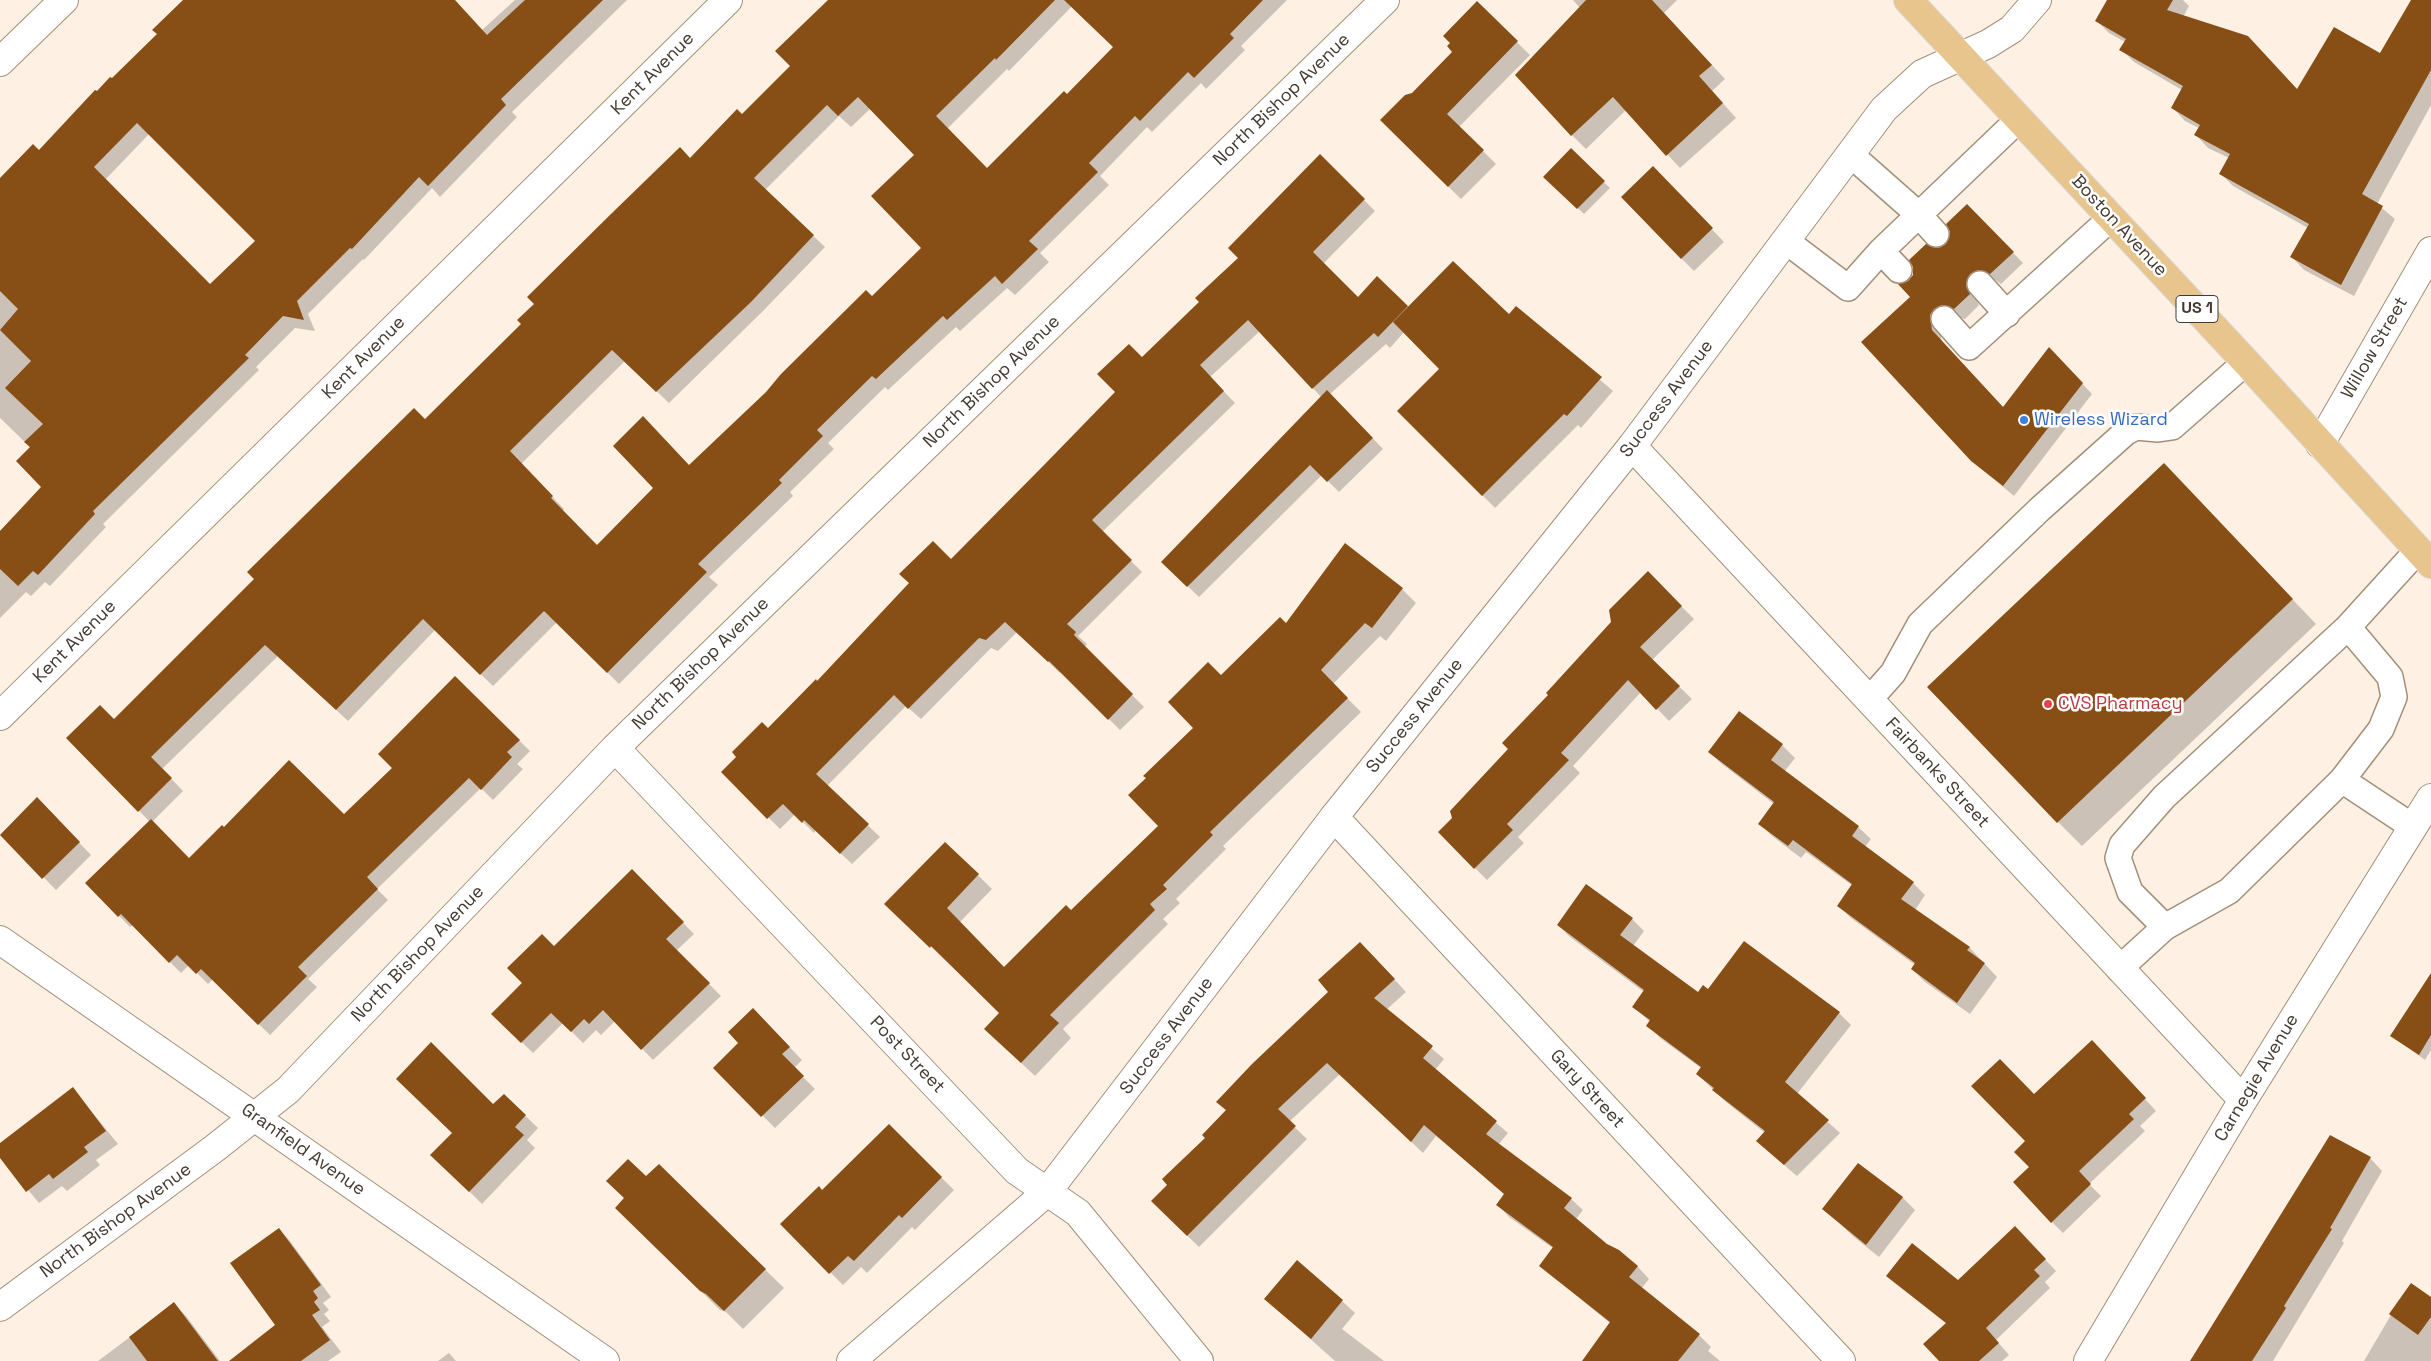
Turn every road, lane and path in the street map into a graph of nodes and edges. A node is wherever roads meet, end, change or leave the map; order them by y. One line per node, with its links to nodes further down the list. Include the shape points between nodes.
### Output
1 (64, 0): 7 (street)
2 (728, 0): 26 (street, Kent Avenue)
3 (1385, 0): 27 (street, North Bishop Avenue)
4 (1908, 0): 6 (main road, Boston Avenue / US 1)
5 (2037, 0): 6 (street, Success Avenue, via 2012,29)
6 (1960, 57): 8 (main road, Boston Avenue / US 1); 9 (street, Success Avenue, via 1922,74 1902,90)
7 (0, 62)
8 (2019, 119): 10 (lane); 11 (main road, Boston Avenue / US 1)
9 (1850, 154): 10 (lane); 13 (street, Success Avenue)
10 (1918, 214): 12 (lane); 14 (lane)
11 (2111, 218): 18 (lane); 20 (main road, Boston Avenue / US 1)
12 (1936, 234)
13 (1786, 241): 14 (lane, via 1848,288); 22 (street, Success Avenue)
14 (1881, 251): 16 (lane)
15 (2431, 251): 21 (street, Willow Street)
16 (1899, 270)
17 (1980, 284): 18 (lane)
18 (2006, 314): 19 (lane, via 1969,347)
19 (1944, 319)
20 (2246, 362): 21 (main road, Boston Avenue / US 1); 25 (lane, via 2172,427 2136,427 2126,432 2040,509 1920,624 1893,673)
21 (2320, 444): 23 (main road, Boston Avenue / US 1)
22 (1632, 446): 25 (street, Fairbanks Street); 30 (street, Success Avenue)
23 (2424, 557): 24 (lane)
24 (2348, 627): 28 (lane, via 2390,677 2394,697 2381,729); 32 (lane, via 2164,797 2122,844 2118,858 2130,892)
25 (1869, 700): 34 (street, Fairbanks Street)
26 (0, 716)
27 (615, 748): 36 (street, North Bishop Avenue, via 288,1090); 37 (street, Post Street, via 1017,1171)
28 (2342, 780): 31 (lane); 32 (lane, via 2229,891)
29 (2431, 798): 31 (street, Carnegie Avenue)
30 (1334, 817): 37 (street, Success Avenue); 42 (street, Gary Street)
31 (2413, 827): 35 (street, Carnegie Avenue)
32 (2165, 927): 34 (lane)
33 (0, 940): 36 (street, Granfield Avenue)
34 (2118, 969): 35 (street, Fairbanks Street)
35 (2243, 1100): 43 (street, Carnegie Avenue)
36 (255, 1117): 38 (street, North Bishop Avenue); 39 (street, Granfield Avenue)
37 (1047, 1192): 40 (street, Success Avenue); 41 (street, Post Street, via 1078,1213)
38 (0, 1307)
39 (605, 1361)
40 (850, 1361)
41 (1199, 1361)
42 (1840, 1361)
43 (2088, 1361)

